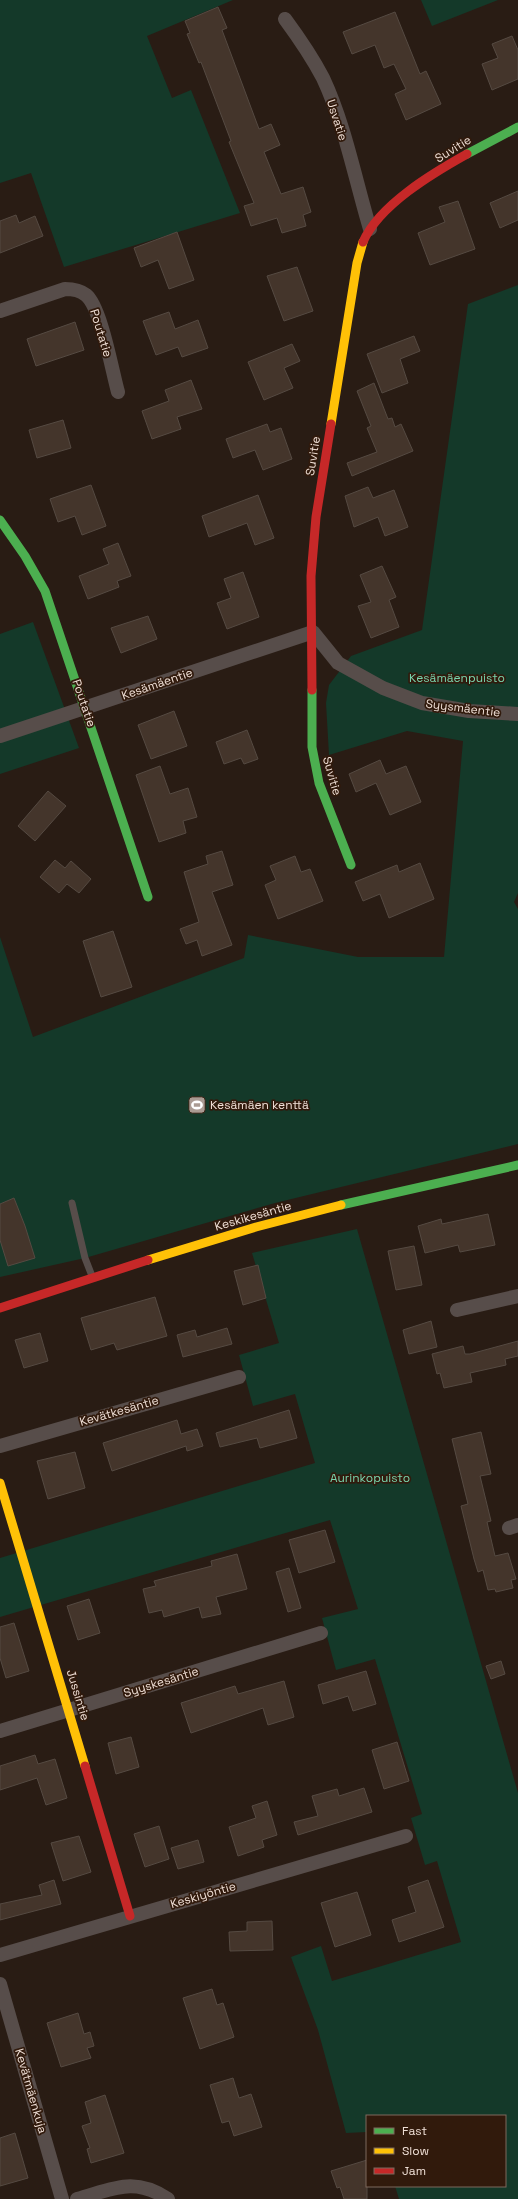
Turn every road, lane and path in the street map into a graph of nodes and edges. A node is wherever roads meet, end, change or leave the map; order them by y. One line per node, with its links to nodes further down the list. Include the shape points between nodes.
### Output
1 (286, 19): 3 (street, Usvatie, via 309,52 335,109)
2 (518, 127): 3 (street, Suvitie, via 468,153 437,173 396,203)
3 (370, 229): 7 (street, Suvitie, via 357,263 316,516 311,576)
4 (0, 311): 5 (street, Poutatie, via 65,289 74,289 85,294 97,313)
5 (118, 392)
6 (0, 520): 8 (street, Poutatie, via 45,591)
7 (313, 632): 8 (street, Kesämäentie); 9 (street, Syysmäentie, via 338,664 383,688 422,703 469,711); 11 (street, Suvitie, via 311,728 315,763 319,783)
8 (86, 708): 10 (street, Kesämäentie); 12 (street, Poutatie)
9 (518, 714)
10 (0, 736)
11 (351, 865)
12 (148, 897)
13 (518, 1165): 15 (street, Keskikesäntie, via 271,1223)
14 (72, 1204): 15 (lane, via 85,1258)
15 (93, 1277): 17 (street, Keskikesäntie)
16 (518, 1296): 18 (street)
17 (0, 1308)
18 (457, 1310)
19 (239, 1377): 20 (street, Kevätkesäntie)
20 (0, 1446)
21 (0, 1483): 23 (street, Jussintie)
22 (321, 1633): 23 (street, Syyskesäntie)
23 (70, 1710): 24 (street, Syyskesäntie); 26 (street, Jussintie)
24 (0, 1731)
25 (406, 1836): 26 (street, Keskiyöntie)
26 (130, 1916): 27 (street, Keskiyöntie)
27 (0, 1955)
28 (0, 1984): 29 (street, Kevätmäenkuja)
29 (62, 2199)
30 (77, 2199): 31 (street, via 131,2185 142,2186)
31 (168, 2199)

